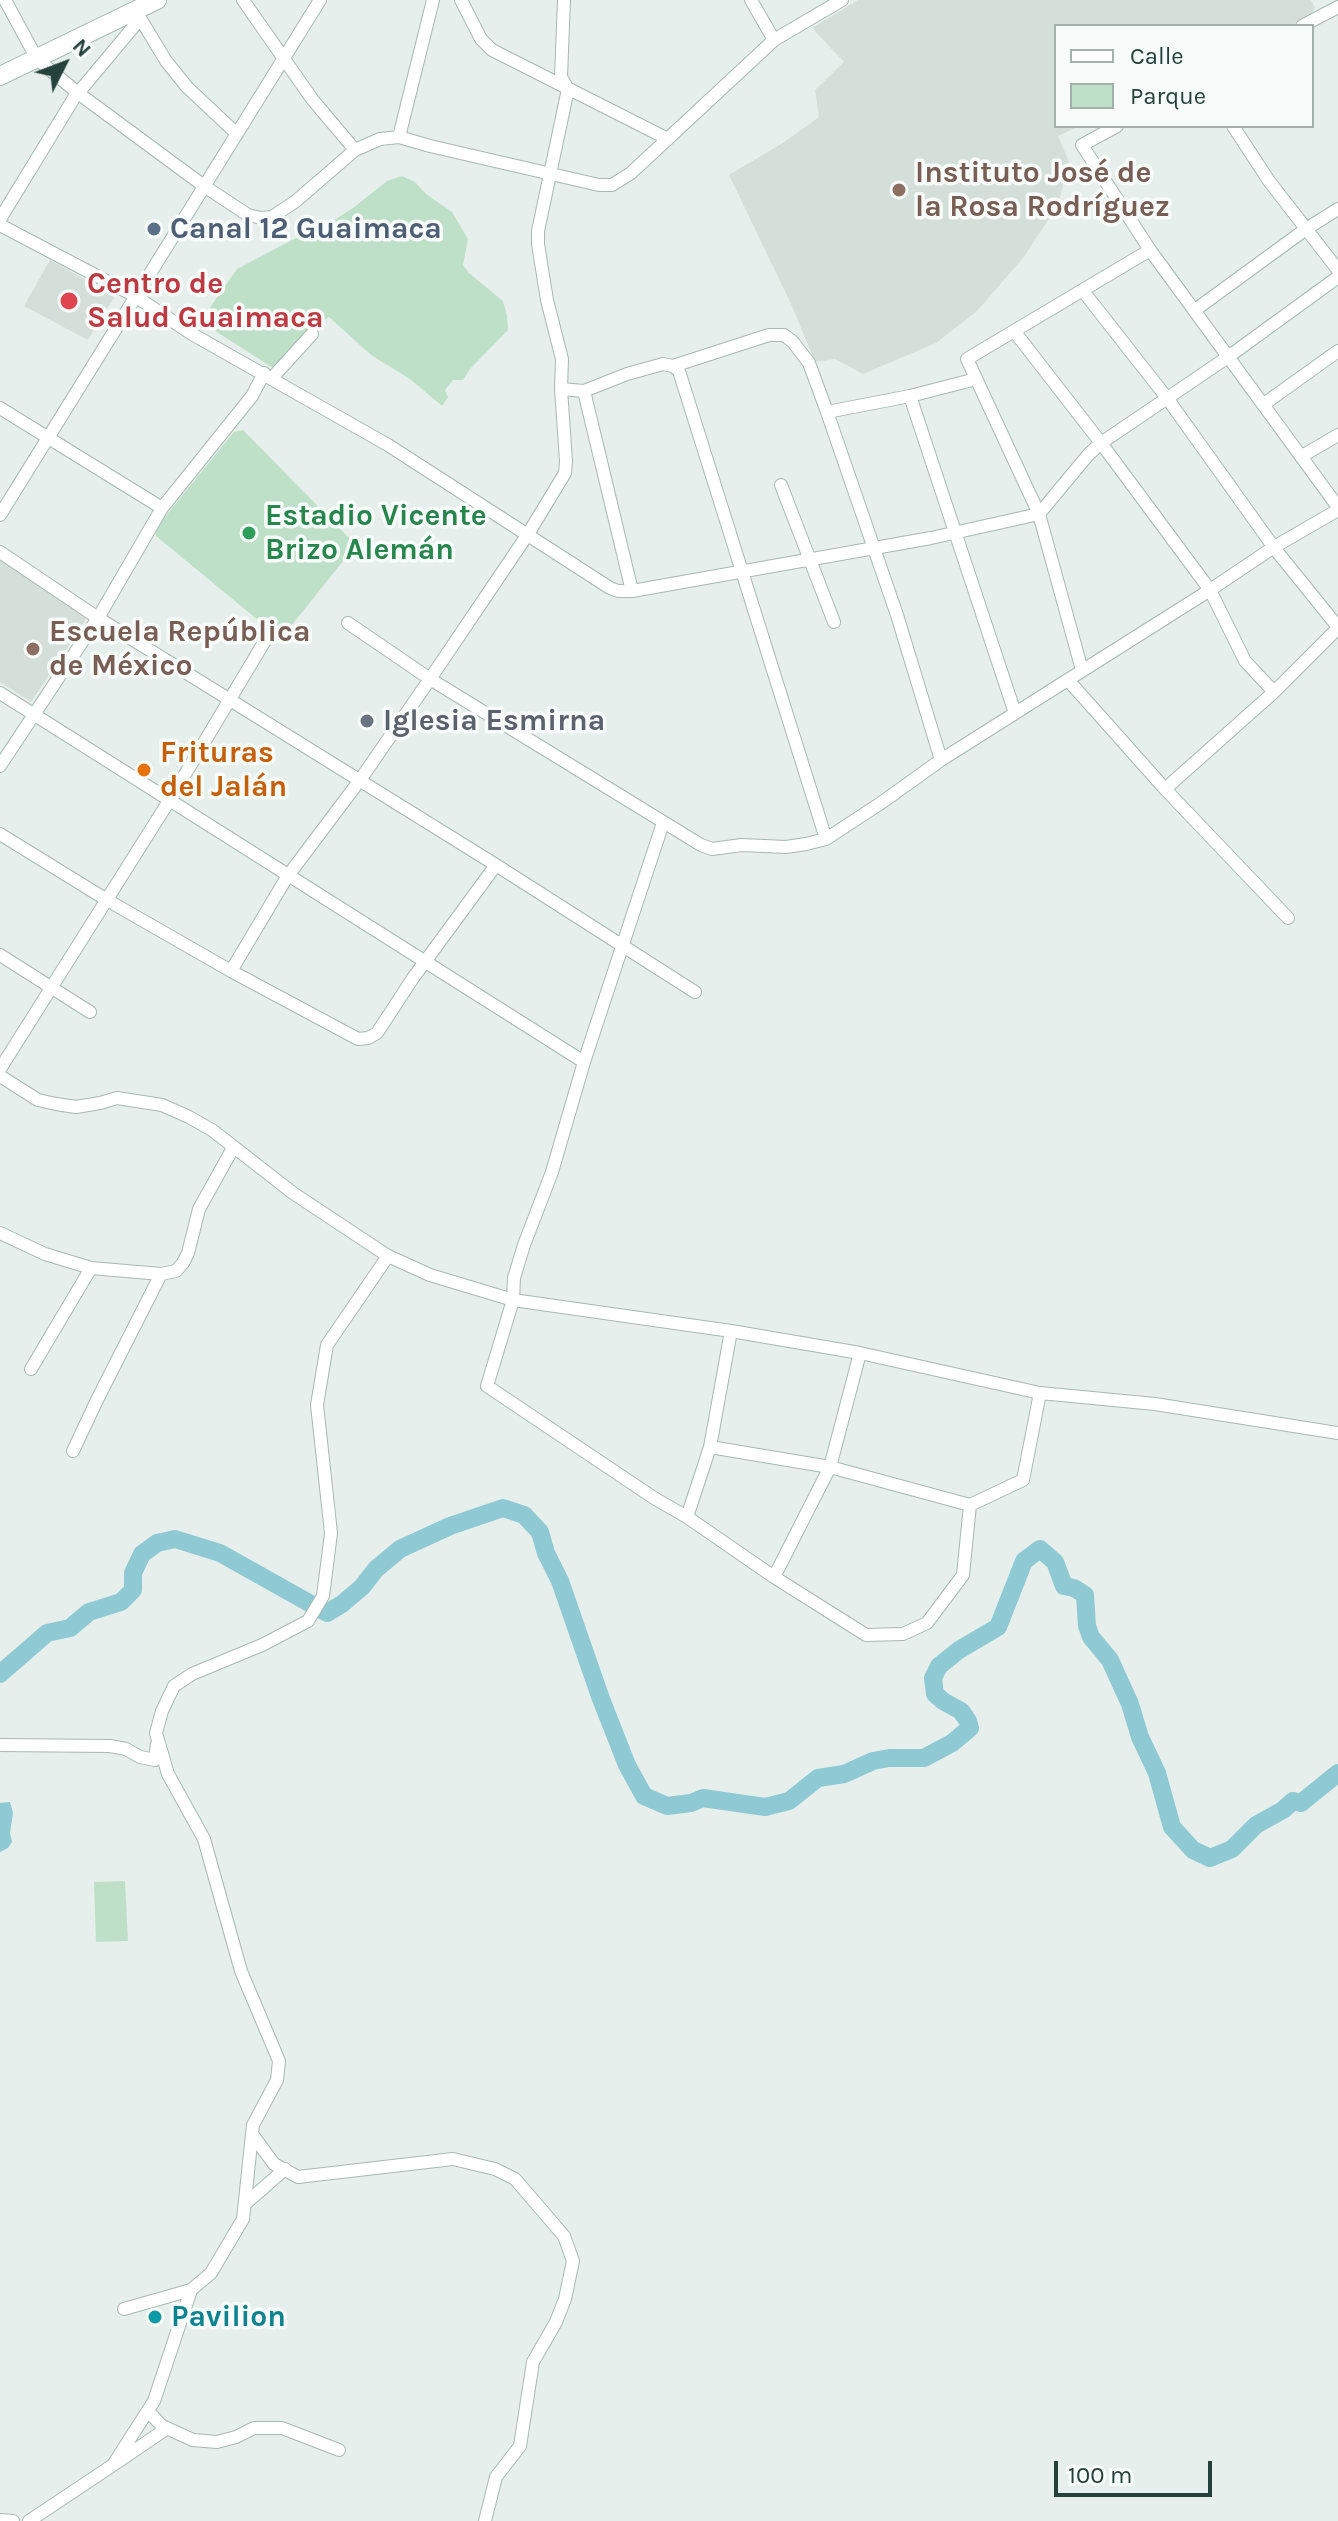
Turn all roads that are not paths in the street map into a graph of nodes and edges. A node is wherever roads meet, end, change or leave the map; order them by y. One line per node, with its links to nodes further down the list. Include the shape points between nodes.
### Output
1 (5, 0): 14 (street)
2 (157, 0): 11 (main road)
3 (243, 0): 15 (street)
4 (320, 0): 15 (street)
5 (433, 0): 22 (street)
6 (461, 0): 17 (street, via 492,50)
7 (564, 0): 17 (street, via 561,77)
8 (751, 0): 13 (street)
9 (842, 0): 13 (street)
10 (1331, 6): 12 (street)
11 (138, 14): 14 (main road); 18 (street); 21 (street, via 187,87)
12 (1305, 24)
13 (774, 40): 23 (street)
14 (37, 59): 16 (main road); 18 (street)
15 (284, 59): 21 (street); 24 (street)
16 (0, 76)
17 (567, 87): 23 (street); 25 (street)
18 (78, 93): 26 (street); 28 (street)
19 (1113, 128): 30 (street, via 1082,145)
20 (1234, 128): 29 (street)
21 (237, 134): 26 (street)
22 (399, 137): 24 (street); 25 (street)
23 (668, 139): 25 (street, via 612,185)
24 (355, 150): 26 (street, via 272,217 248,215)
25 (551, 174): 43 (street, via 538,244 562,359)
26 (204, 186): 34 (street)
27 (1338, 209): 29 (street)
28 (0, 222): 34 (street)
29 (1306, 229): 31 (street); 35 (street)
30 (1150, 250): 33 (street); 35 (street)
31 (1338, 270)
32 (1338, 277): 39 (street)
33 (1083, 291): 36 (street); 46 (street)
34 (135, 296): 41 (street); 51 (street)
35 (1195, 310): 39 (street)
36 (1014, 331): 42 (street, via 967,359); 52 (street)
37 (312, 334): 41 (street)
38 (1338, 351): 47 (street)
39 (1228, 357): 46 (street); 47 (street)
40 (673, 366): 44 (street, via 627,374); 49 (street, via 769,335 784,335 809,363); 65 (street, via 679,371)
41 (268, 376): 55 (street); 59 (street)
42 (976, 379): 45 (street); 57 (street)
43 (561, 389): 44 (street); 59 (street, via 565,473)
44 (584, 391): 67 (street)
45 (910, 396): 49 (street); 60 (street)
46 (1167, 398): 52 (street); 61 (street)
47 (1264, 404): 53 (street)
48 (0, 408): 51 (street)
49 (827, 412): 62 (street)
50 (1338, 435): 53 (street)
51 (48, 439): 55 (street); 58 (street)
52 (1101, 443): 57 (street); 66 (street)
53 (1302, 456): 56 (street)
54 (781, 485): 64 (street)
55 (162, 508): 68 (street)
56 (1338, 508): 61 (street)
57 (1039, 514): 60 (street); 73 (street)
58 (0, 515)
59 (528, 534): 67 (street, via 610,588); 74 (street)
60 (956, 534): 62 (street); 79 (street)
61 (1274, 547): 66 (street); 71 (street)
62 (874, 548): 64 (street); 81 (street)
63 (0, 552): 68 (street)
64 (810, 559): 65 (street); 69 (street)
65 (743, 571): 67 (street); 88 (street)
66 (1210, 590): 73 (street); 76 (street, via 1245,661)
67 (632, 591)
68 (98, 618): 78 (street); 80 (street)
69 (834, 622)
70 (348, 623): 74 (street)
71 (1338, 628): 76 (street)
72 (269, 634): 78 (street)
73 (1082, 670): 75 (street)
74 (430, 679): 83 (street); 86 (street)
75 (1068, 680): 79 (street); 84 (street)
76 (1274, 692): 84 (street)
77 (0, 693): 80 (street)
78 (228, 698): 83 (street); 85 (street)
79 (1015, 713): 81 (street)
80 (33, 715): 82 (street); 85 (street)
81 (941, 760): 88 (street)
82 (0, 766)
83 (360, 780): 89 (street); 90 (street)
84 (1165, 789): 92 (street)
85 (169, 801): 90 (street); 91 (street)
86 (663, 823): 88 (street, via 712,849 786,847); 93 (street)
87 (0, 834): 91 (street)
88 (826, 839)
89 (496, 865): 93 (street); 95 (street)
90 (287, 877): 95 (street); 96 (street)
91 (107, 900): 96 (street); 97 (street)
92 (1288, 918)
93 (622, 945): 98 (street); 100 (street)
94 (0, 955): 97 (street)
95 (425, 962): 96 (street, via 377,1033 363,1039 350,1037); 100 (street)
96 (231, 971)
97 (52, 987): 99 (street); 101 (street)
98 (695, 992)
99 (90, 1012)
100 (584, 1062): 108 (street, via 514,1278)
101 (0, 1069)
102 (0, 1076): 103 (street, via 38,1100 56,1104 76,1107 117,1098 162,1105 212,1130)
103 (233, 1148): 105 (street); 107 (street, via 199,1209 183,1263 176,1271)
104 (0, 1233): 106 (street)
105 (388, 1256): 108 (street); 120 (street, via 327,1345 317,1405 331,1533 323,1596 308,1621 174,1686)
106 (91, 1268): 107 (street); 111 (street)
107 (161, 1274): 115 (street)
108 (513, 1300): 109 (street); 118 (street, via 487,1386)
109 (731, 1331): 110 (street); 114 (street)
110 (860, 1353): 112 (street); 116 (street)
111 (31, 1369)
112 (1040, 1393): 113 (street, via 1155,1404); 117 (street, via 1023,1480)
113 (1338, 1433)
114 (710, 1447): 116 (street); 118 (street)
115 (73, 1451)
116 (830, 1467): 117 (street); 119 (street)
117 (970, 1505): 119 (street, via 963,1575 927,1623 903,1634 866,1635)
118 (687, 1517): 119 (street)
119 (774, 1577)
120 (156, 1733): 121 (street, via 155,1760 110,1746); 122 (street, via 168,1774 204,1839 241,1971 279,2061 277,2080)
121 (0, 1745)
122 (252, 2134): 123 (street, via 274,2164); 124 (street)
123 (285, 2169): 124 (street); 134 (street, via 298,2177 453,2159 495,2169 515,2179 564,2236 573,2261 565,2299 533,2362 520,2446 496,2477)
124 (245, 2204): 125 (street, via 243,2219 211,2273)
125 (191, 2290): 126 (street); 127 (street)
126 (124, 2309)
127 (148, 2411): 128 (street); 130 (street)
128 (166, 2429): 129 (street, via 217,2442 254,2428 282,2428); 130 (street)
129 (339, 2450)
130 (113, 2465): 133 (street)
131 (0, 2520): 132 (street)
132 (13, 2521)
133 (29, 2521)
134 (485, 2521)

